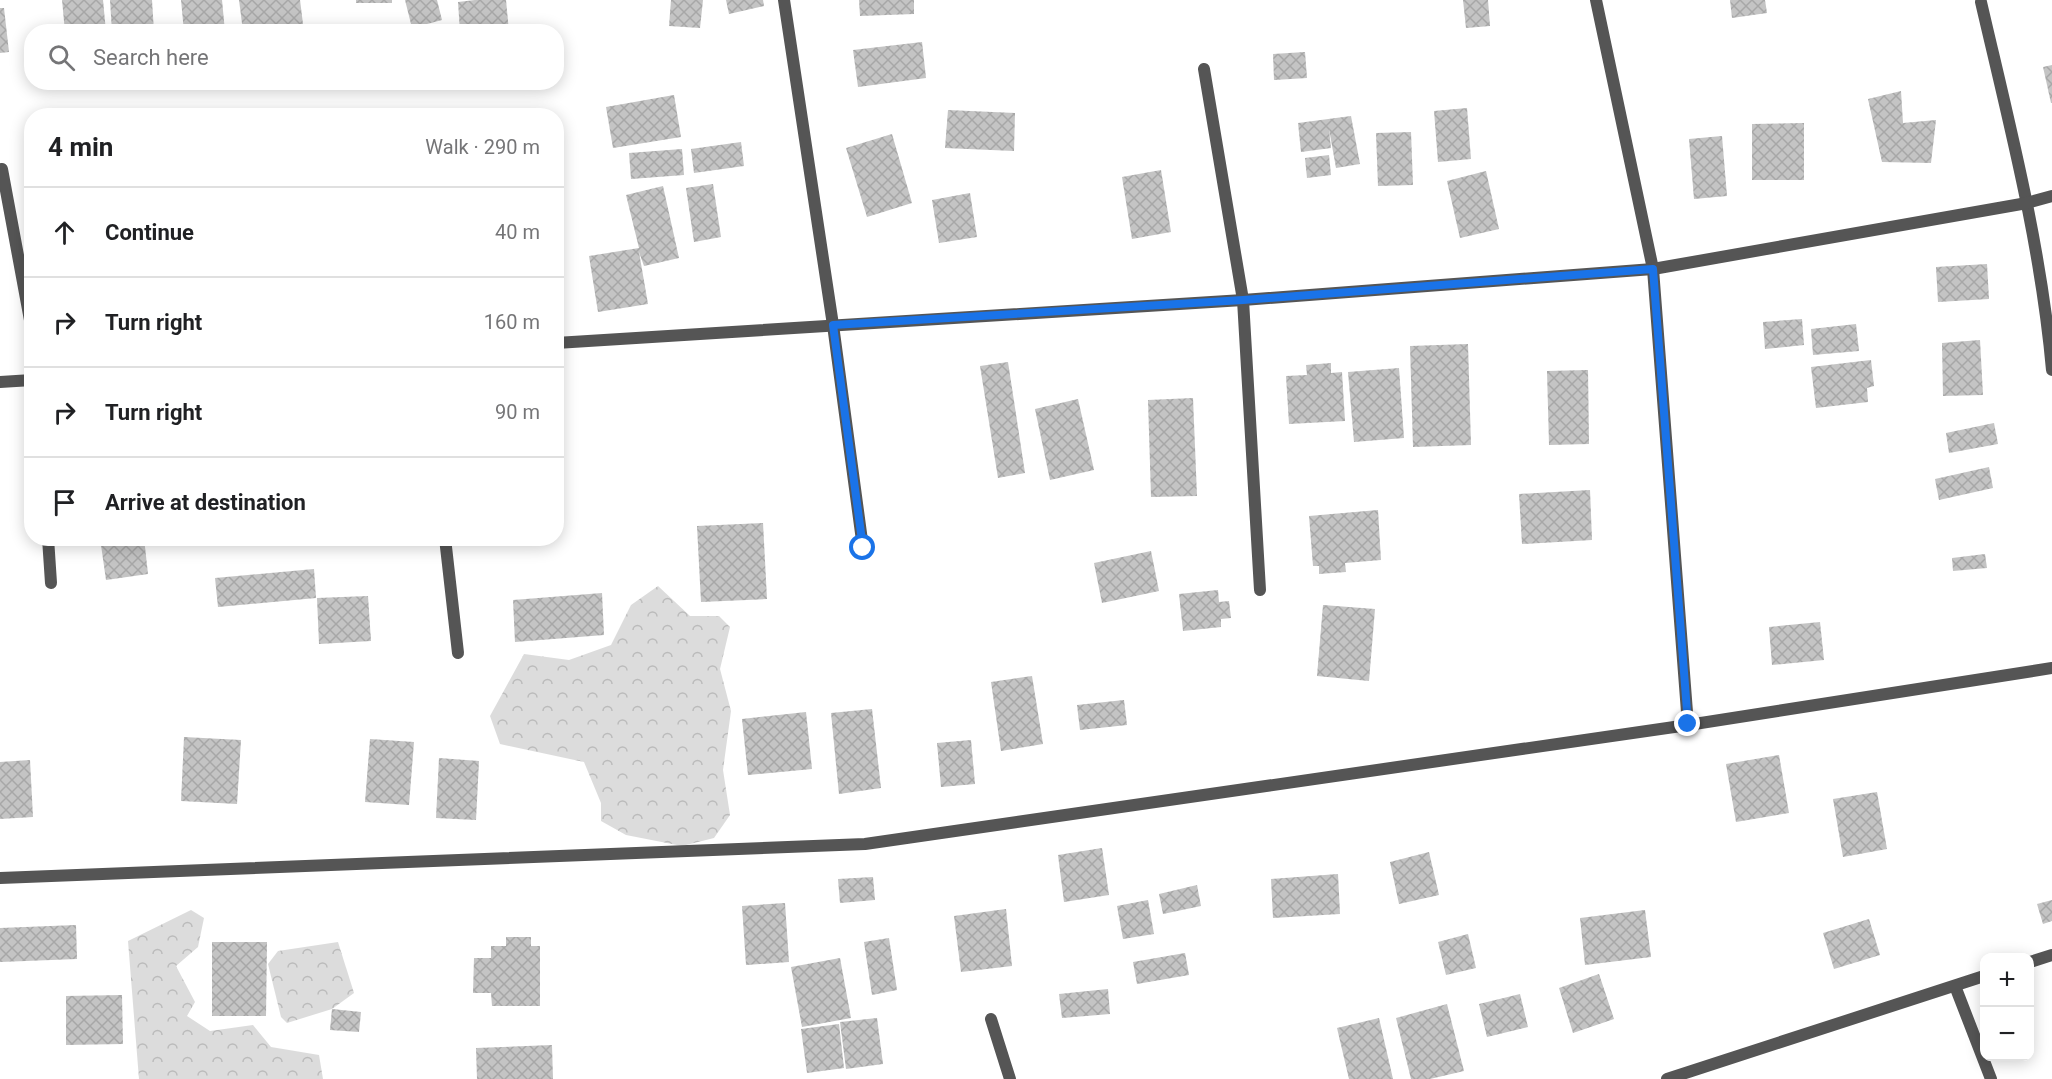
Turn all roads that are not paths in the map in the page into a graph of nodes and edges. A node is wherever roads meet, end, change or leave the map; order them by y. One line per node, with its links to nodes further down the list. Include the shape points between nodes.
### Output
1 (784, 0): 11 (street)
2 (1596, 0): 8 (street)
3 (1981, 2): 7 (street)
4 (1204, 69): 10 (street)
5 (2, 169): 9 (street)
6 (2052, 196): 7 (street)
7 (2027, 203): 8 (street); 13 (street)
8 (1653, 269): 10 (street); 23 (street)
9 (24, 288)
10 (1243, 300): 11 (street); 20 (street)
11 (833, 325): 12 (street); 18 (street)
12 (564, 342)
13 (2052, 370)
14 (24, 380): 15 (street)
15 (0, 382)
16 (49, 546): 19 (street)
17 (446, 546): 21 (street)
18 (863, 548)
19 (51, 583)
20 (1260, 590)
21 (458, 653)
22 (2052, 668): 23 (street)
23 (1688, 724): 24 (street, via 865,843)
24 (0, 878)
25 (2052, 954): 26 (street)
26 (2034, 961)
27 (1980, 977): 28 (street)
28 (1955, 986): 31 (street); 32 (street)
29 (991, 1019): 30 (street)
30 (1010, 1079)
31 (1666, 1079)
32 (1991, 1079)

